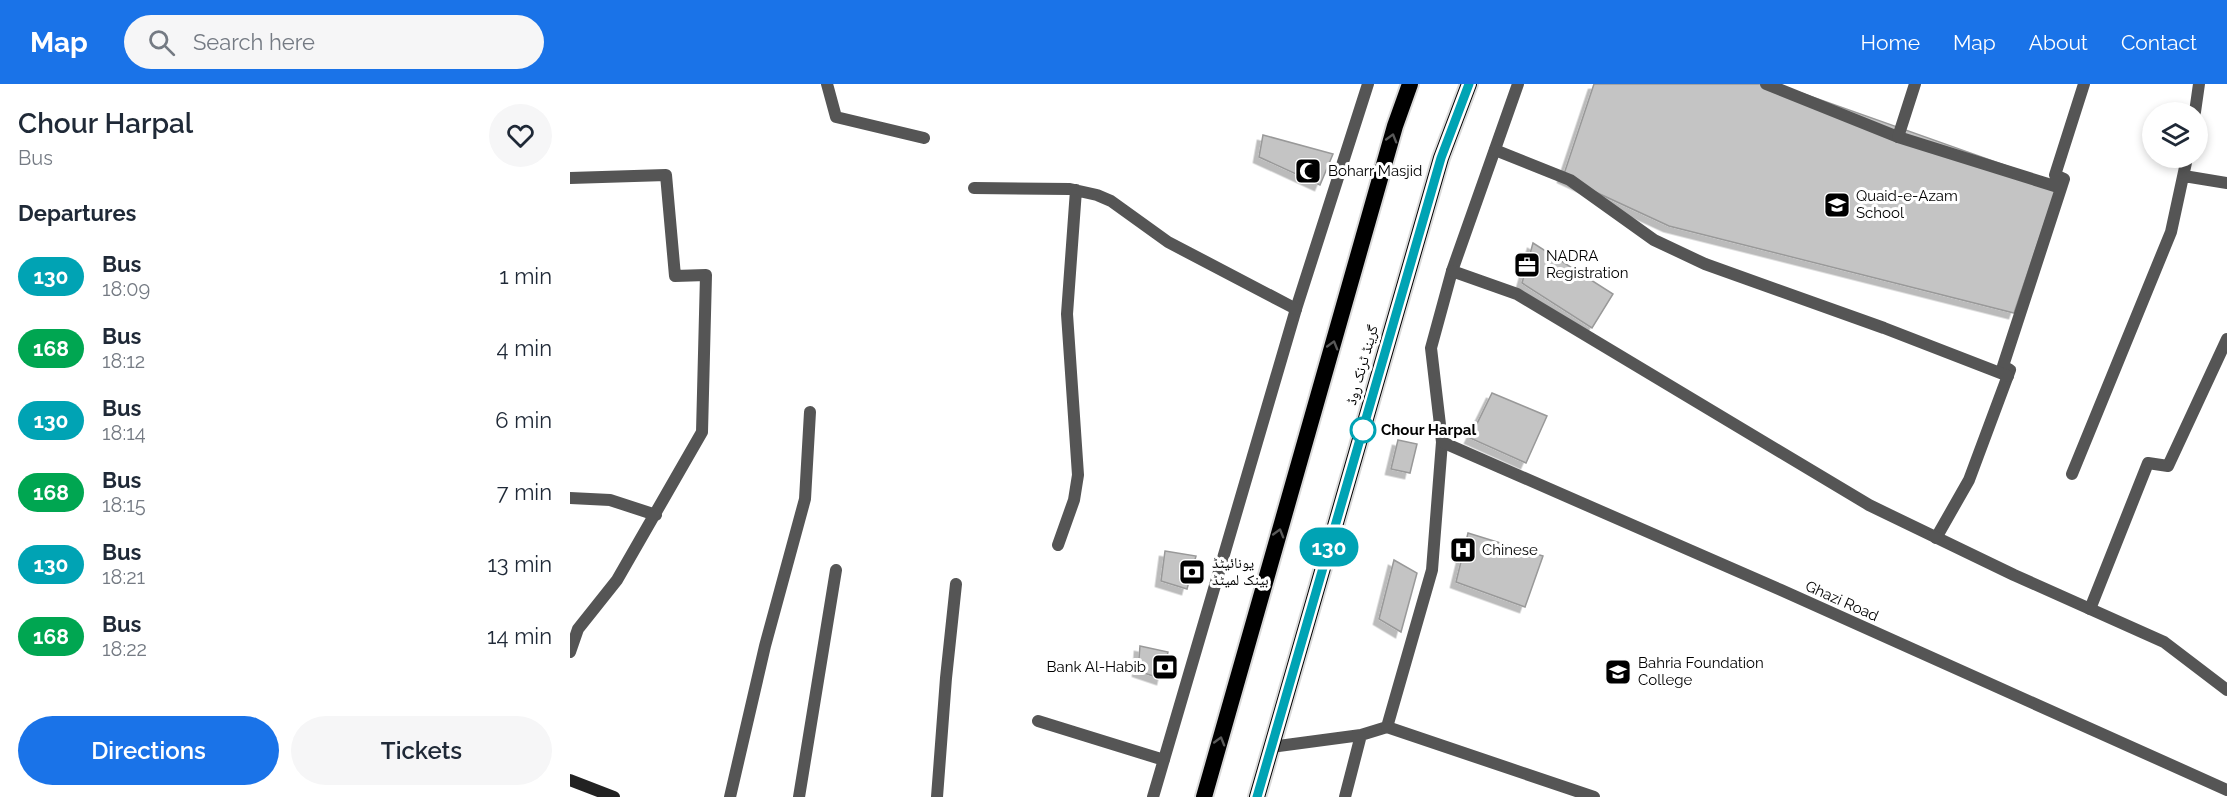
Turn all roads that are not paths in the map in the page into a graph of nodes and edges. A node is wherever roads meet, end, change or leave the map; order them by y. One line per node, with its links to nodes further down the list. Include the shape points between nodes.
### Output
1 (827, 84): 12 (street, via 836,117)
2 (1368, 84): 22 (street)
3 (1410, 84): 49 (highway, one-way to 3)
4 (1469, 84): 40 (highway, گرینڈ ٹرنک روڈ, via 1441,158)
5 (1518, 84): 13 (street)
6 (1766, 84): 11 (street)
7 (1915, 84): 11 (street)
8 (2084, 84): 19 (street, via 2055,175 2064,179)
9 (2199, 84): 10 (street)
10 (2196, 102)
11 (1898, 137): 19 (street)
12 (924, 138)
13 (1495, 150): 21 (street); 24 (street, via 1570,180 1654,240 1705,264 1884,327)
14 (2185, 168): 15 (street)
15 (2184, 176): 17 (street); 27 (street, via 2170,232)
16 (570, 178): 29 (street, via 666,175 675,276 706,275 702,432)
17 (2227, 183)
18 (974, 188): 20 (street)
19 (2061, 188): 24 (street, via 2003,366 2010,370)
20 (1076, 190): 22 (street, via 1111,201 1168,242); 31 (street, via 1067,314 1078,475 1074,500)
21 (1452, 271): 26 (street, via 1431,348); 30 (street, via 1517,294 1869,505)
22 (1296, 309): 41 (street)
23 (2227, 339): 34 (street, via 2168,466 2148,463)
24 (2007, 376): 30 (street, via 1969,480)
25 (810, 412): 45 (street, via 805,499)
26 (1442, 442): 38 (street, via 1432,570); 43 (street, Ghazi Road)
27 (2072, 474)
28 (570, 498): 29 (street, via 610,500)
29 (656, 515): 35 (street, via 617,580 578,629)
30 (1936, 538): 34 (street)
31 (1058, 545)
32 (836, 570): 46 (street)
33 (956, 585): 47 (street)
34 (2090, 609): 36 (street, via 2164,642)
35 (570, 652)
36 (2227, 690)
37 (1038, 721): 41 (street)
38 (1387, 727): 39 (street); 52 (street)
39 (1361, 735): 40 (street); 51 (street)
40 (1271, 747): 50 (highway, گرینڈ ٹرنک روڈ)
41 (1164, 760): 48 (street)
42 (570, 780): 44 (main road)
43 (2227, 790)
44 (614, 797)
45 (730, 797)
46 (800, 797)
47 (937, 797)
48 (1153, 797)
49 (1204, 797)
50 (1257, 797)
51 (1345, 797)
52 (1594, 797)

